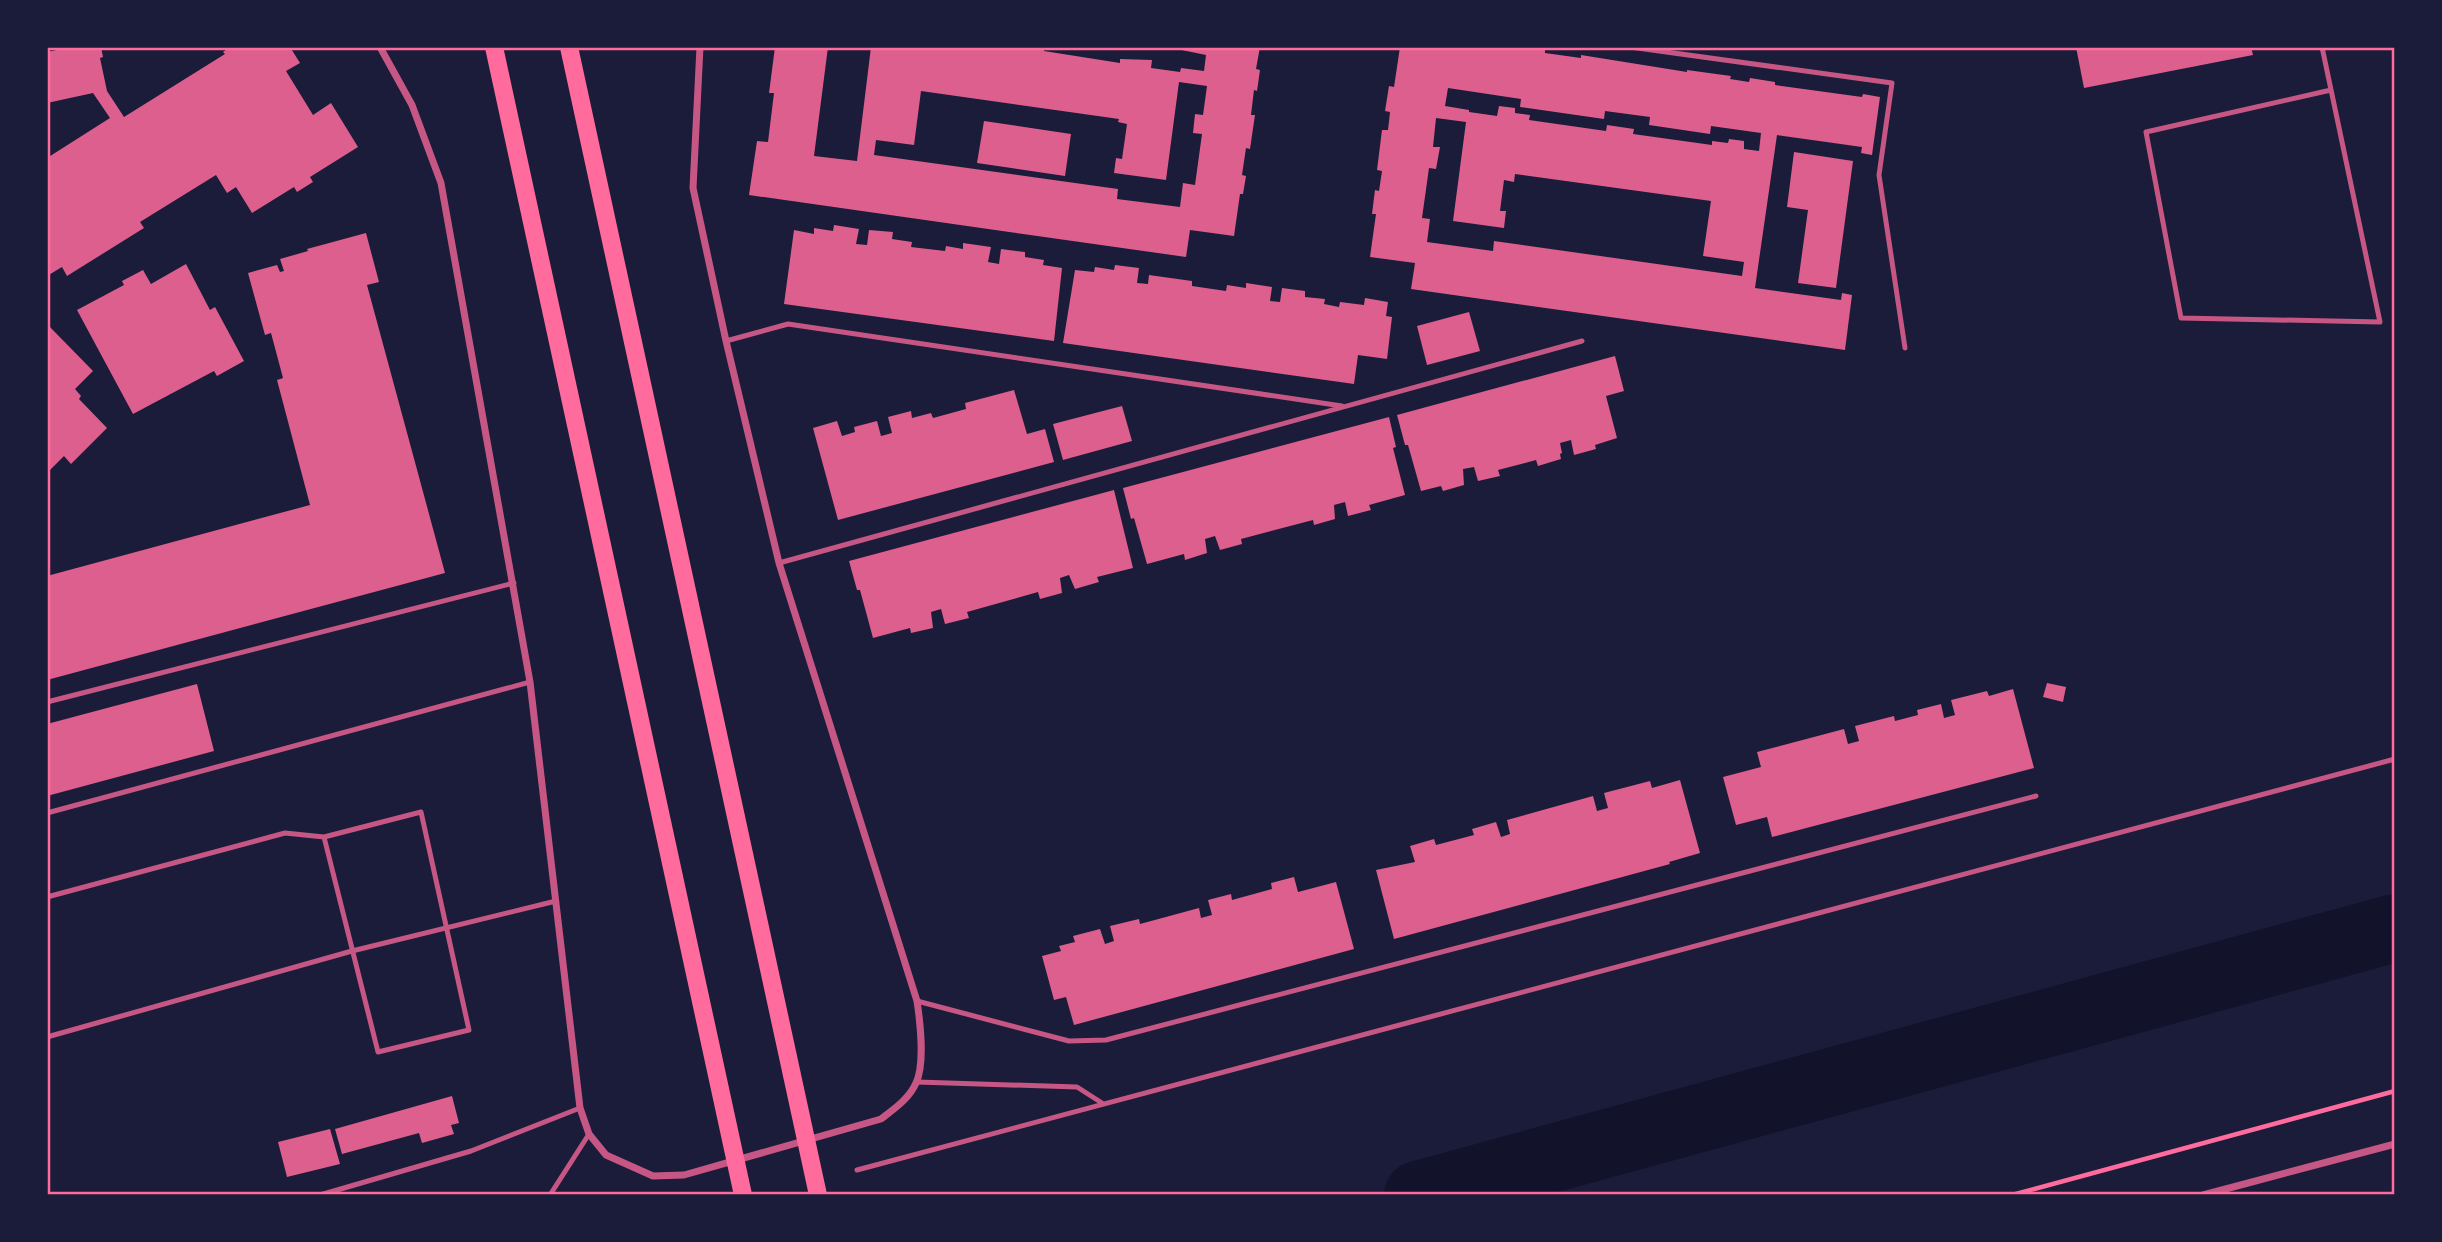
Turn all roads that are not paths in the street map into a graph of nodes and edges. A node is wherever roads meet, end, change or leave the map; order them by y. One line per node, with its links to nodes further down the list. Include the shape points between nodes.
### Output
1 (380, 47): 13 (street, via 412,105 441,183)
2 (495, 47): 34 (main road)
3 (569, 47): 35 (main road)
4 (700, 47): 8 (street, via 693,188)
5 (1630, 47): 10 (lane, via 1892,83 1879,175)
6 (2322, 47): 7 (lane)
7 (2331, 90): 7 (lane, via 2380,322 2181,317 2146,132)
8 (726, 341): 11 (lane, via 788,324); 12 (street)
9 (1582, 341): 11 (lane)
10 (1905, 348)
11 (1345, 407): 12 (lane)
12 (779, 563): 24 (street)
13 (513, 583): 14 (street); 15 (lane)
14 (530, 682): 18 (lane); 21 (street)
15 (47, 702)
16 (2395, 759): 27 (lane)
17 (2036, 796): 24 (lane, via 1107,1040 1069,1041)
18 (47, 813)
19 (324, 837): 20 (lane, via 285,833); 22 (lane, via 421,812); 23 (lane)
20 (47, 897)
21 (556, 901): 22 (lane); 28 (street)
22 (447, 928): 23 (lane); 23 (lane, via 469,1030 391,1049 378,1052)
23 (352, 951): 25 (lane)
24 (917, 1000): 26 (street, via 922,1039)
25 (47, 1037)
26 (917, 1082): 27 (lane, via 1076,1087); 29 (street, via 902,1103 881,1119 684,1175 653,1176 606,1155)
27 (1102, 1103): 31 (lane)
28 (580, 1108): 29 (street); 32 (lane, via 471,1151)
29 (589, 1134): 33 (lane)
30 (2395, 1144): 36 (street)
31 (857, 1170)
32 (320, 1195)
33 (550, 1195)
34 (743, 1195)
35 (818, 1195)
36 (2203, 1195)

